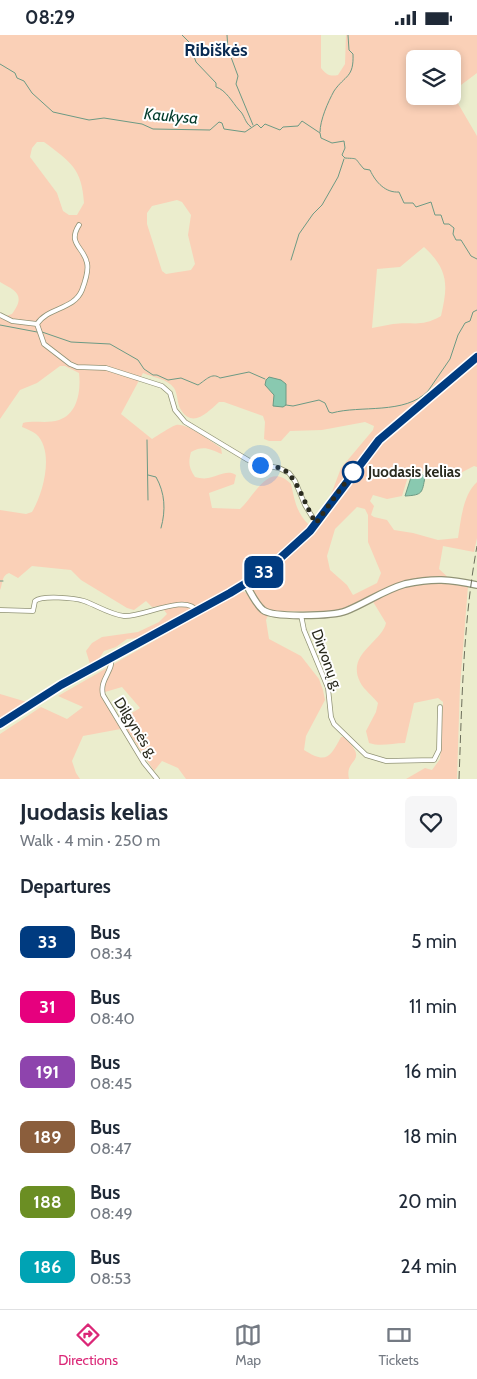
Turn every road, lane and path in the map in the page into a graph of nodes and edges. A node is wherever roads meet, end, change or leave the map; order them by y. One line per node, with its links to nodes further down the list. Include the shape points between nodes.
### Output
1 (79, 225): 3 (street, via 75,243 88,267 82,290 74,301 45,315)
2 (0, 315): 3 (street, via 12,321)
3 (37, 324): 5 (street, via 44,344 70,364 106,368 162,386 170,393 175,410 184,422 248,460 289,473)
4 (477, 357): 5 (main road, via 379,440)
5 (316, 523): 6 (main road, via 279,560)
6 (246, 584): 9 (main road); 10 (street, via 266,611)
7 (474, 584): 10 (street, via 442,578 419,581 337,614)
8 (0, 610): 9 (street, via 34,611 35,601 42,597 77,599 125,616 174,605 192,606)
9 (198, 611): 11 (main road)
10 (301, 615): 12 (street, Dirvonų g., via 328,688 332,721 362,753 386,761 434,759 439,751)
11 (111, 658): 13 (main road); 14 (street, Dilgynės g., via 112,665 102,684 103,695)
12 (440, 707)
13 (0, 724)
14 (157, 779)

